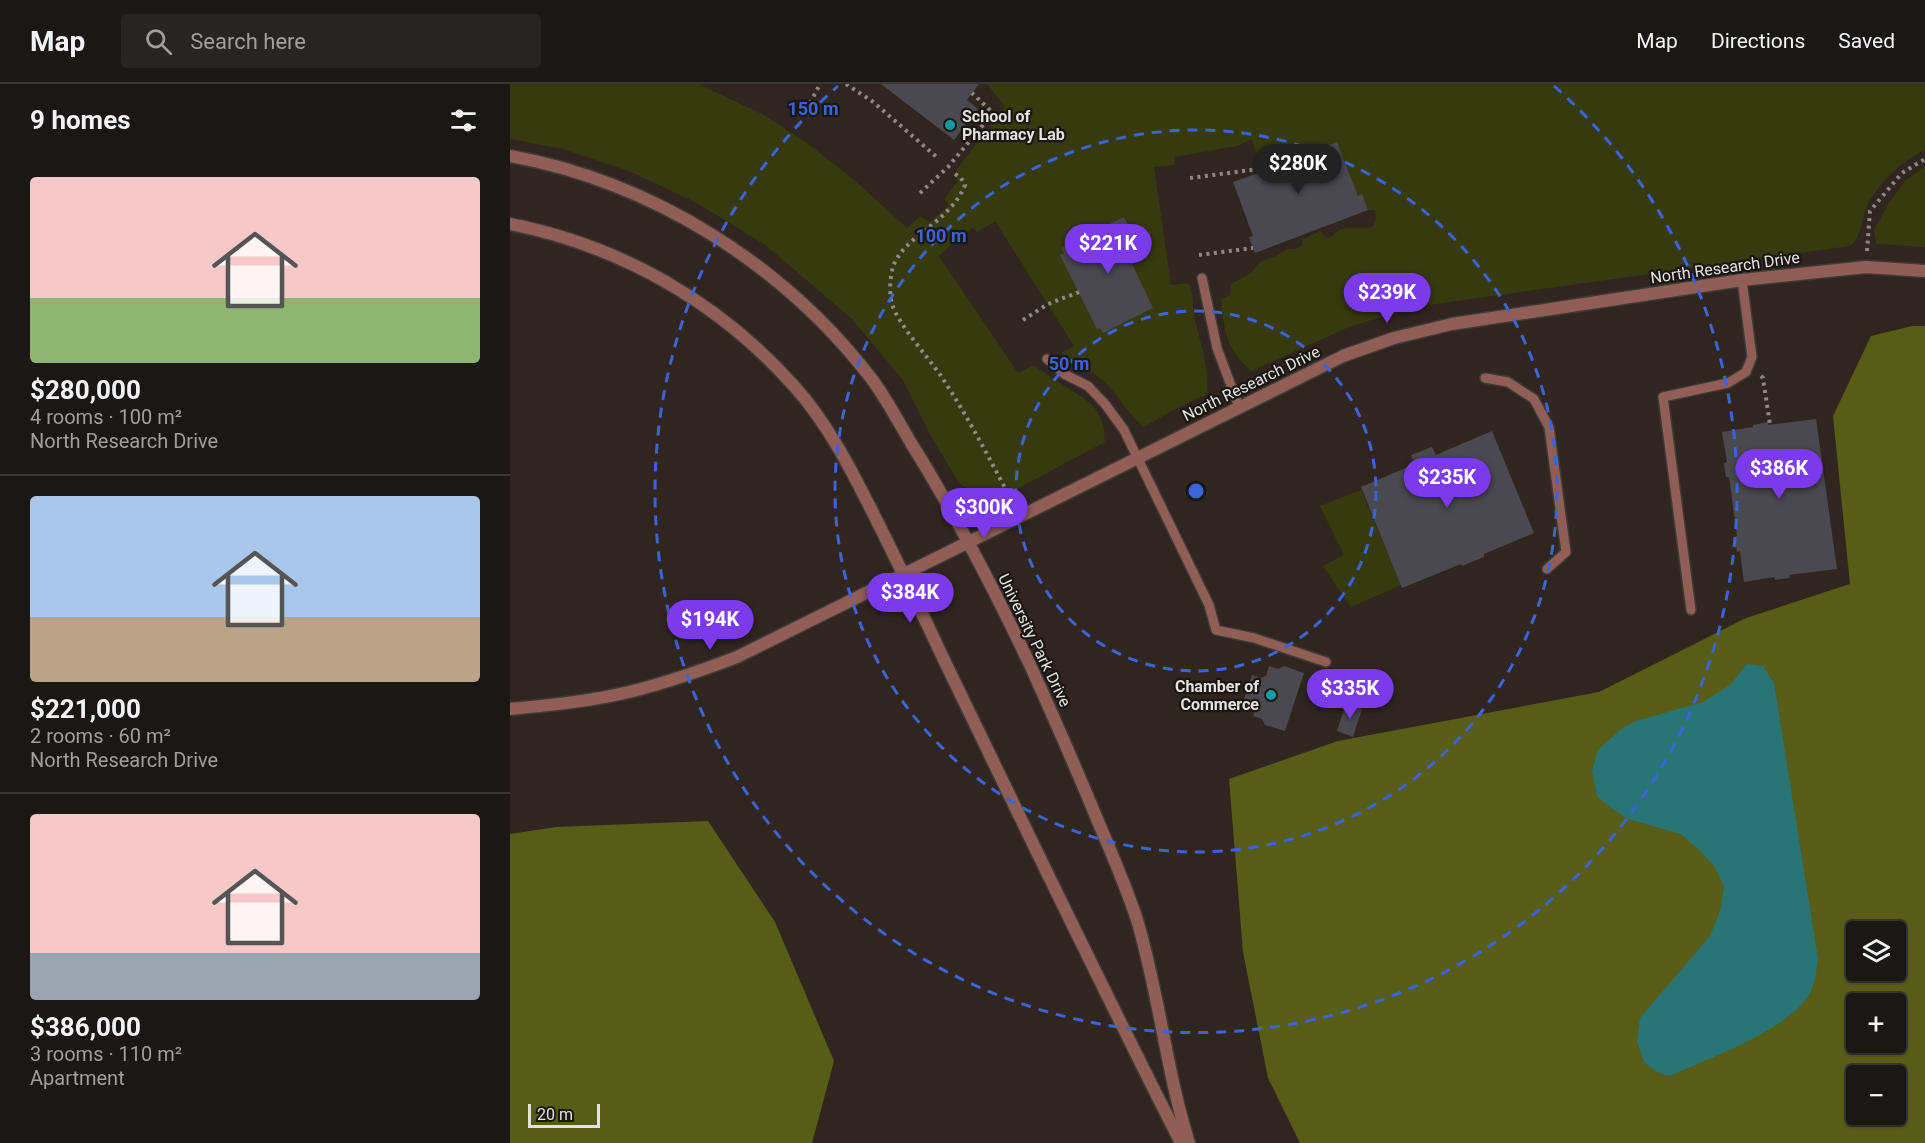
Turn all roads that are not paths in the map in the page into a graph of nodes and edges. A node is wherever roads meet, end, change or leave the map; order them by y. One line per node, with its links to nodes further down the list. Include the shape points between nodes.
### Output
1 (510, 156): 10 (street, University Park Drive, via 580,174 676,214 732,247 784,286 831,330 873,380)
2 (510, 224): 12 (street, via 579,242 653,274 713,310 753,343 796,388 827,429)
3 (1925, 272): 5 (street, North Research Drive, via 1866,267)
4 (1202, 278): 8 (lane, via 1217,348)
5 (1742, 280): 8 (street, North Research Drive, via 1452,324 1394,338 1342,356); 13 (lane, via 1752,357 1746,372 1728,383 1662,397)
6 (1047, 359): 9 (lane, via 1064,374 1088,386 1105,404)
7 (1485, 378): 11 (lane, via 1508,382 1534,399 1549,427 1566,552)
8 (1239, 407): 9 (street, North Research Drive)
9 (1138, 457): 10 (street, North Research Drive); 14 (lane, via 1209,605 1216,630)
10 (968, 541): 12 (street, North Research Drive); 17 (street, University Park Drive, via 1057,723 1136,917)
11 (1547, 569)
12 (903, 573): 15 (street, North Research Drive, via 737,657 689,675 631,692); 16 (street)
13 (1691, 610)
14 (1326, 662)
15 (510, 709)
16 (1181, 1143)
17 (1189, 1143)

